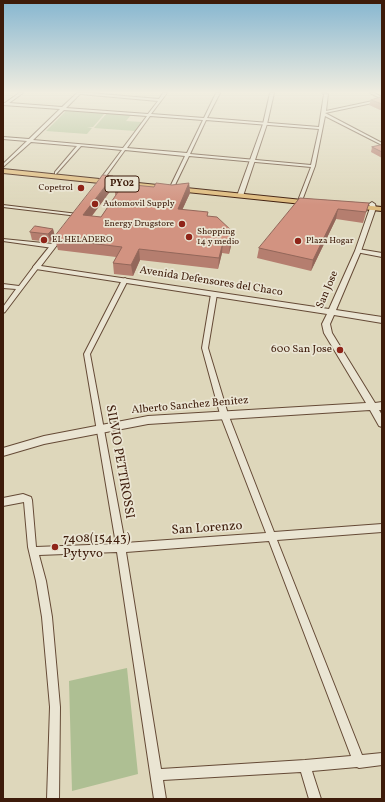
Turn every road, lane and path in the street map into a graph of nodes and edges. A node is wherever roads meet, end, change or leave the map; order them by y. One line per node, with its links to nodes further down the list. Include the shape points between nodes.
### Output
1 (41, 130): 8 (street)
2 (139, 130): 11 (street)
3 (201, 130): 12 (street)
4 (263, 130): 13 (street)
5 (320, 130): 14 (street)
6 (356, 130): 9 (street)
7 (3, 138): 8 (street)
8 (30, 141): 10 (street); 15 (street)
9 (382, 144)
10 (80, 145): 11 (street); 17 (street)
11 (125, 149): 12 (street); 18 (street)
12 (189, 155): 13 (street); 19 (street)
13 (252, 161): 14 (street); 20 (street)
14 (313, 166): 21 (street)
15 (3, 167): 17 (highway, PY02)
16 (3, 171): 18 (highway, PY02)
17 (56, 173): 18 (highway, PY02)
18 (101, 182): 19 (highway, PY02); 20 (highway, PY02)
19 (173, 185): 20 (highway, PY02)
20 (241, 194): 21 (highway, PY02); 21 (highway, PY02, via 323,202)
21 (301, 198)
22 (345, 204): 25 (highway)
23 (382, 204): 25 (highway)
24 (3, 206): 27 (street)
25 (372, 206): 26 (highway); 32 (street, San Jose)
26 (382, 209)
27 (80, 212): 28 (street)
28 (73, 221)
29 (68, 227): 31 (street)
30 (3, 240): 31 (street)
31 (53, 246): 34 (street)
32 (358, 251): 33 (street); 40 (street, San Jose)
33 (382, 255)
34 (36, 267): 35 (street, Avenida Defensores del Chaco); 37 (street)
35 (125, 280): 38 (street, Avenida Defensores del Chaco); 46 (street, SILVIO PETTIROSSI, via 87,354)
36 (3, 286): 37 (street)
37 (20, 288): 39 (street)
38 (214, 294): 40 (street, Avenida Defensores del Chaco); 44 (street, via 205,348)
39 (3, 311)
40 (331, 312): 41 (street, Avenida Defensores del Chaco); 43 (street, San Jose, via 326,324 328,333)
41 (382, 320)
42 (382, 406): 43 (street, Alberto Sanchez Benitez)
43 (371, 407): 44 (street, Alberto Sanchez Benitez); 45 (street, San Jose)
44 (224, 414): 46 (street, Alberto Sanchez Benitez, via 148,420); 50 (street)
45 (382, 423)
46 (99, 429): 47 (street, Alberto Sanchez Benitez, via 44,440); 51 (street, SILVIO PETTIROSSI)
47 (3, 452)
48 (3, 502): 52 (street, via 21,498 28,500)
49 (382, 528): 50 (street, San Lorenzo)
50 (272, 537): 51 (street, San Lorenzo); 54 (street)
51 (121, 548): 52 (street, San Lorenzo); 56 (street, SILVIO PETTIROSSI)
52 (33, 551): 57 (street, via 47,617 55,707)
53 (382, 759): 54 (street)
54 (359, 762): 55 (street)
55 (305, 766): 56 (street); 59 (street)
56 (157, 775): 58 (street, SILVIO PETTIROSSI)
57 (53, 799)
58 (160, 799)
59 (315, 799)

